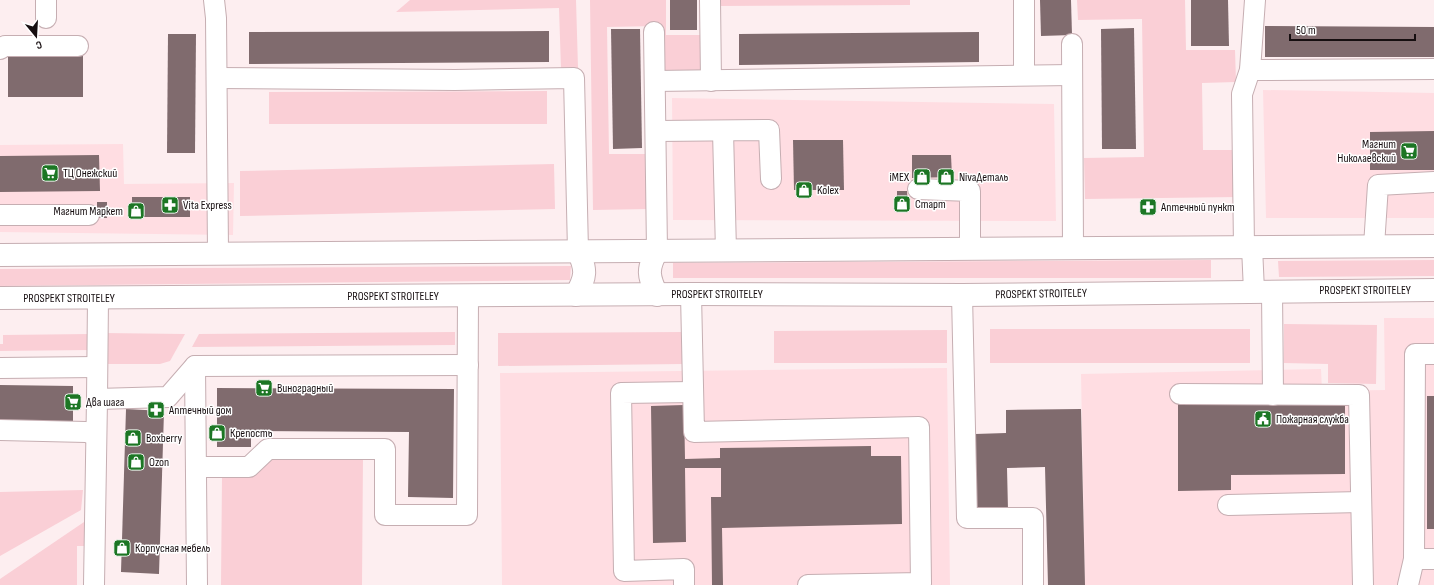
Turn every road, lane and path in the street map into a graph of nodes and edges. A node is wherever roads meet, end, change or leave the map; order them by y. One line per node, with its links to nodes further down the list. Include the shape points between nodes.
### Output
1 (214, 0): 13 (lane)
2 (710, 0): 15 (lane)
3 (1024, 0): 11 (lane)
4 (1255, 0): 10 (lane)
5 (654, 32): 14 (lane)
6 (1072, 44): 12 (lane)
7 (78, 46): 8 (lane, via 5,46)
8 (0, 49)
9 (1434, 69): 10 (lane)
10 (1250, 70): 25 (lane, via 1242,94)
11 (1024, 75): 12 (lane); 15 (lane)
12 (1072, 75): 26 (lane)
13 (217, 78): 30 (lane, via 574,78); 31 (lane)
14 (655, 81): 15 (lane); 16 (lane)
15 (711, 81)
16 (656, 131): 17 (lane); 28 (lane)
17 (723, 131): 18 (lane, via 769,130); 29 (lane)
18 (771, 179)
19 (1434, 182): 23 (lane, via 1378,185)
20 (918, 189): 27 (lane, via 970,191)
21 (0, 215): 22 (lane)
22 (89, 215)
23 (1374, 246): 24 (main road); 25 (main road)
24 (1434, 246)
25 (1248, 247): 26 (main road); 34 (lane)
26 (1073, 248): 27 (main road)
27 (970, 249): 29 (main road)
28 (657, 251): 29 (main road); 30 (main road); 37 (main road, via 649,273)
29 (726, 251)
30 (578, 252): 31 (main road); 36 (main road, via 585,273)
31 (218, 253): 32 (main road)
32 (0, 255)
33 (1434, 290): 34 (main road, PROSPEKT STROITELEY)
34 (1263, 291): 38 (main road, PROSPEKT STROITELEY); 49 (lane)
35 (692, 294): 37 (main road, PROSPEKT STROITELEY); 38 (main road, PROSPEKT STROITELEY); 47 (lane)
36 (576, 295): 37 (main road, PROSPEKT STROITELEY); 39 (main road, PROSPEKT STROITELEY)
37 (657, 295)
38 (962, 295): 62 (lane, via 967,518 1033,518)
39 (468, 296): 41 (main road, PROSPEKT STROITELEY); 43 (lane)
40 (0, 298): 41 (main road, PROSPEKT STROITELEY)
41 (98, 298): 44 (lane)
42 (1434, 354): 56 (lane, via 1415,354)
43 (468, 365): 45 (lane); 53 (lane, via 467,515 385,515 385,450 268,449 249,467)
44 (97, 366): 46 (lane); 50 (lane)
45 (195, 366): 50 (lane, via 168,397); 53 (lane)
46 (0, 368)
47 (693, 392): 60 (lane, via 621,393 624,571 684,569); 61 (lane, via 694,432 918,427 921,583)
48 (1180, 394): 49 (lane)
49 (1273, 395): 54 (lane, via 1359,395)
50 (97, 399): 52 (lane)
51 (0, 430): 52 (lane, via 86,432)
52 (96, 435): 58 (lane)
53 (196, 467): 59 (lane)
54 (1361, 502): 55 (lane); 63 (lane)
55 (1228, 505)
56 (1414, 559): 57 (lane); 64 (lane)
57 (1434, 559)
58 (94, 585)
59 (197, 585)
60 (684, 585)
61 (808, 585)
62 (1033, 585)
63 (1363, 585)
64 (1408, 585)

